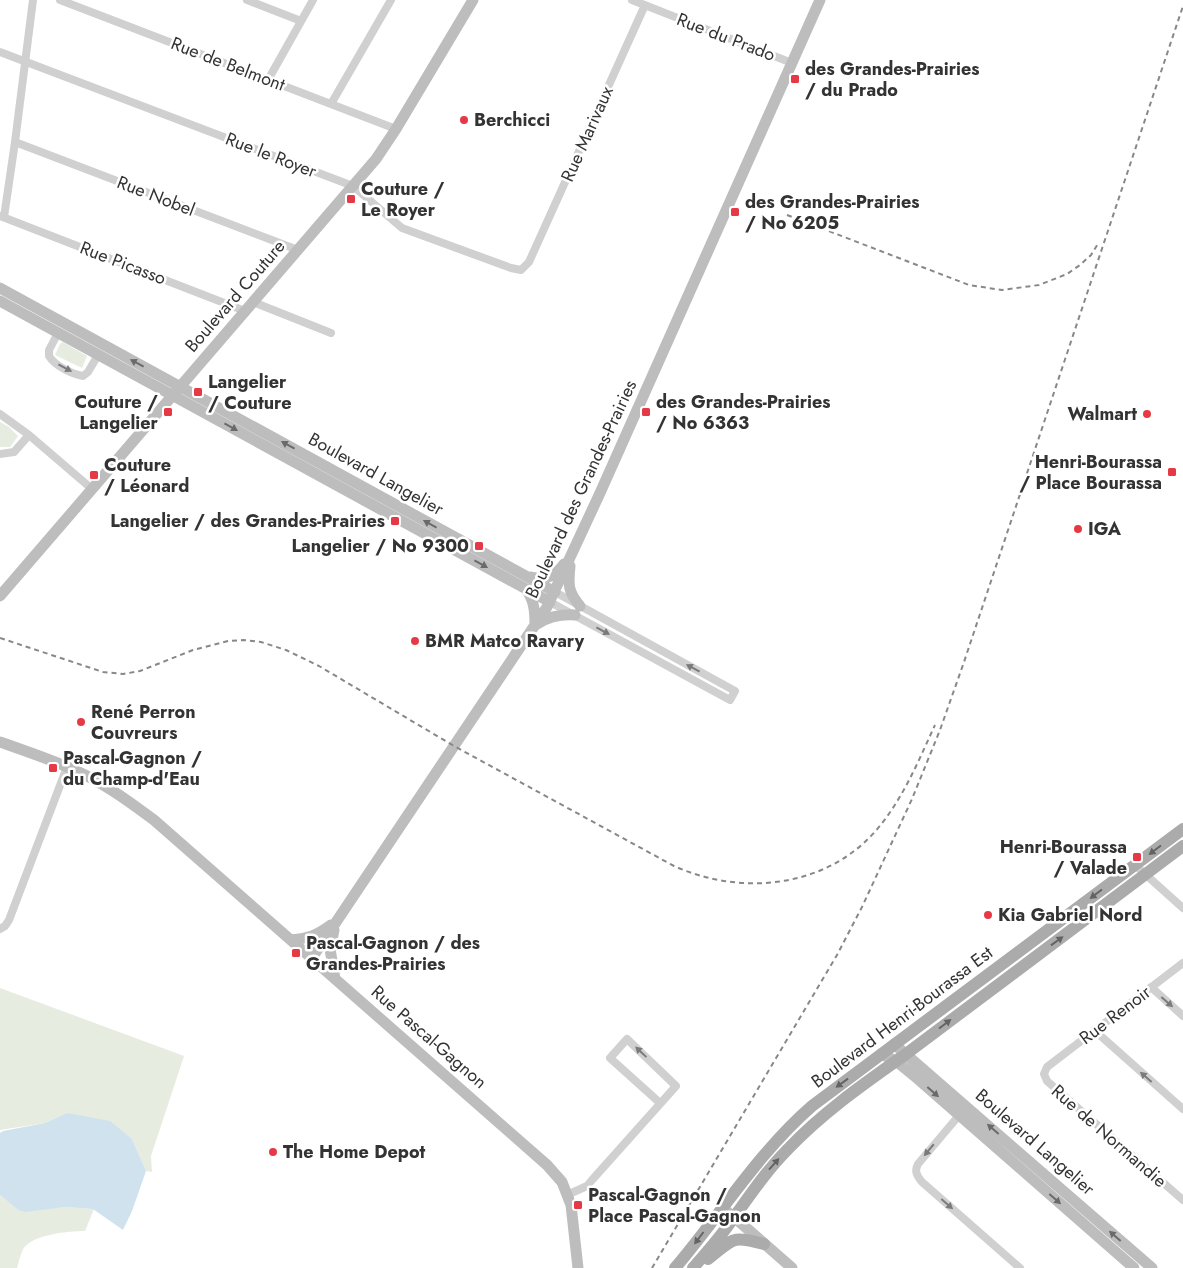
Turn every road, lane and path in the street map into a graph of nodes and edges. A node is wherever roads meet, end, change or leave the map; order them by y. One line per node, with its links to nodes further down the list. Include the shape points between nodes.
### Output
1 (33, 0): 12 (street)
2 (60, 0): 14 (street, Rue de Belmont)
3 (247, 0): 10 (street)
4 (313, 0): 10 (street)
5 (391, 0): 15 (street)
6 (473, 0): 16 (main road, Boulevard Couture)
7 (632, 0): 9 (street, Rue du Prado)
8 (820, 0): 13 (main road, Boulevard des Grandes-Prairies)
9 (644, 5): 13 (street, Rue du Prado); 21 (street, Rue Marivaux)
10 (301, 20): 14 (street)
11 (0, 52): 12 (street, Rue le Royer)
12 (24, 61): 17 (street); 18 (street, Rue le Royer)
13 (792, 63): 34 (main road, Boulevard des Grandes-Prairies)
14 (268, 80): 15 (street, Rue de Belmont)
15 (331, 104): 16 (street, Rue de Belmont)
16 (396, 129): 18 (main road, Boulevard Couture)
17 (15, 142): 19 (street); 20 (street, Rue Nobel)
18 (353, 186): 20 (main road, Boulevard Couture); 21 (street, Rue le Royer, via 402,228 511,268 521,270)
19 (2, 216): 25 (street, Rue Picasso)
20 (298, 250): 24 (main road, Boulevard Couture)
21 (529, 262)
22 (0, 288): 29 (main road, Boulevard Langelier, one-way to 22)
23 (0, 301): 26 (main road, Boulevard Langelier)
24 (253, 302): 25 (main road, Boulevard Couture); 27 (street)
25 (245, 311): 29 (main road, Boulevard Couture)
26 (58, 333): 28 (main road, Boulevard Langelier); 28 (street, one-way to 28, via 49,356 75,374 83,376 88,372)
27 (331, 334)
28 (98, 354): 29 (main road, Boulevard Langelier)
29 (176, 391): 33 (main road, Boulevard Couture); 35 (main road, Boulevard Langelier, one-way to 29); 36 (main road, Boulevard Langelier, one-way to 36)
30 (0, 414): 31 (street)
31 (29, 435): 32 (street, via 14,452); 33 (street)
32 (0, 454)
33 (92, 489): 37 (main road, Boulevard Couture)
34 (573, 552): 35 (main road, via 550,578); 38 (main road, Boulevard des Grandes-Prairies); 39 (main road, via 569,589)
35 (518, 573): 38 (main road, Boulevard Langelier)
36 (526, 589): 38 (main road, Boulevard Langelier); 40 (main road, via 532,597)
37 (0, 596)
38 (552, 597): 39 (street, Boulevard Langelier); 40 (main road, Boulevard des Grandes-Prairies)
39 (577, 610): 39 (street, Boulevard Langelier, one-way to 39, via 730,700 735,691); 40 (main road)
40 (535, 625): 48 (main road, Boulevard des Grandes-Prairies)
41 (0, 742): 42 (main road, Rue Pascal-Gagnon)
42 (67, 766): 49 (street, via 9,920); 50 (main road, Rue Pascal-Gagnon, via 105,786 154,820)
43 (1183, 829): 45 (main road, Boulevard Henri-Bourassa Est, one-way to 45)
44 (1183, 846): 46 (main road, Boulevard Henri-Bourassa Est)
45 (1135, 865): 46 (street); 57 (main road, Boulevard Henri-Bourassa Est, one-way to 57)
46 (1146, 874): 47 (street); 59 (main road, Boulevard Henri-Bourassa Est, one-way to 46)
47 (1183, 908)
48 (337, 922): 50 (main road, via 310,938); 51 (main road, Boulevard des Grandes-Prairies); 53 (main road, via 330,949)
49 (0, 929)
50 (291, 940): 51 (main road, Rue Pascal-Gagnon)
51 (312, 958): 53 (main road, Rue Pascal-Gagnon)
52 (1183, 962): 54 (street, Rue Renoir)
53 (335, 979): 64 (main road, Rue Pascal-Gagnon, via 547,1165 562,1182)
54 (1151, 988): 55 (street, one-way to 55); 56 (street, Rue Renoir)
55 (1183, 1016)
56 (1094, 1030): 60 (street, Rue Renoir); 62 (street, one-way to 56)
57 (894, 1044): 58 (main road, Boulevard Henri-Bourassa Est); 59 (main road, Boulevard Langelier)
58 (881, 1054): 59 (main road, Boulevard Langelier); 66 (main road, Boulevard Henri-Bourassa Est, one-way to 66, via 792,1124 765,1152)
59 (901, 1057): 63 (main road, Boulevard Langelier, via 921,1068); 67 (main road, Boulevard Henri-Bourassa Est, one-way to 59, via 767,1171 803,1134)
60 (1047, 1067): 65 (street, Rue de Normandie, via 1044,1074 1047,1081)
61 (660, 1103): 61 (street, one-way to 61, via 676,1086 628,1039 610,1058); 64 (street, via 587,1186)
62 (1183, 1109)
63 (963, 1110): 73 (street, one-way to 73, via 916,1168 916,1173 922,1182); 74 (main road, Boulevard Langelier, one-way to 74); 75 (main road, Boulevard Langelier, one-way to 63)
64 (567, 1195): 70 (main road, Rue Pascal-Gagnon)
65 (1183, 1200)
66 (722, 1208): 67 (main road); 71 (main road, Boulevard Henri-Bourassa Est, one-way to 71)
67 (734, 1217): 68 (main road); 69 (main road, Boulevard Henri-Bourassa Est)
68 (764, 1244): 69 (main road, via 734,1239); 72 (main road)
69 (694, 1267)
70 (578, 1268)
71 (675, 1268)
72 (792, 1268)
73 (1020, 1268)
74 (1134, 1268)
75 (1152, 1268)

